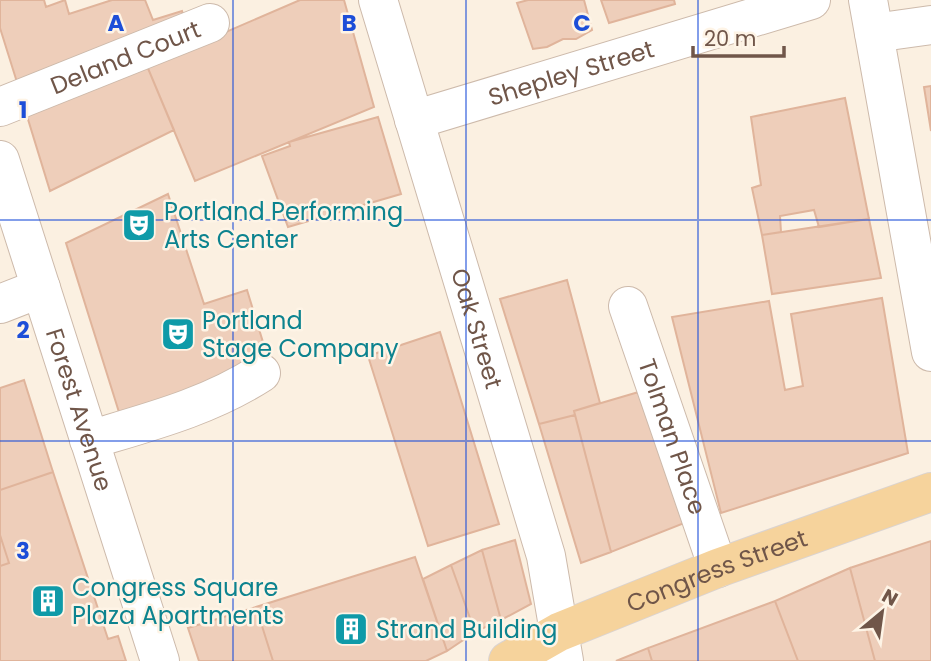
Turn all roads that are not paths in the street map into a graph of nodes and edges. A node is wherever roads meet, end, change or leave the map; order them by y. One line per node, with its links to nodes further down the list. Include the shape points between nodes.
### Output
1 (378, 0): 7 (street, Oak Street)
2 (811, 0): 7 (street, Shepley Street)
3 (871, 17): 5 (street); 12 (street)
4 (210, 23): 6 (street, Deland Court)
5 (931, 25)
6 (0, 107)
7 (414, 120): 17 (street, Oak Street, via 546,556)
8 (0, 160): 9 (street, Forest Avenue)
9 (41, 288): 10 (street); 14 (street, Forest Avenue)
10 (0, 304)
11 (628, 306): 16 (street, Tolman Place)
12 (931, 352)
13 (261, 373): 14 (street, via 206,403)
14 (89, 440): 18 (street, Forest Avenue)
15 (931, 492): 16 (main road, Congress Street)
16 (718, 568): 17 (main road, Congress Street)
17 (562, 646): 19 (main road, Congress Street)
18 (160, 661)
19 (508, 661)

